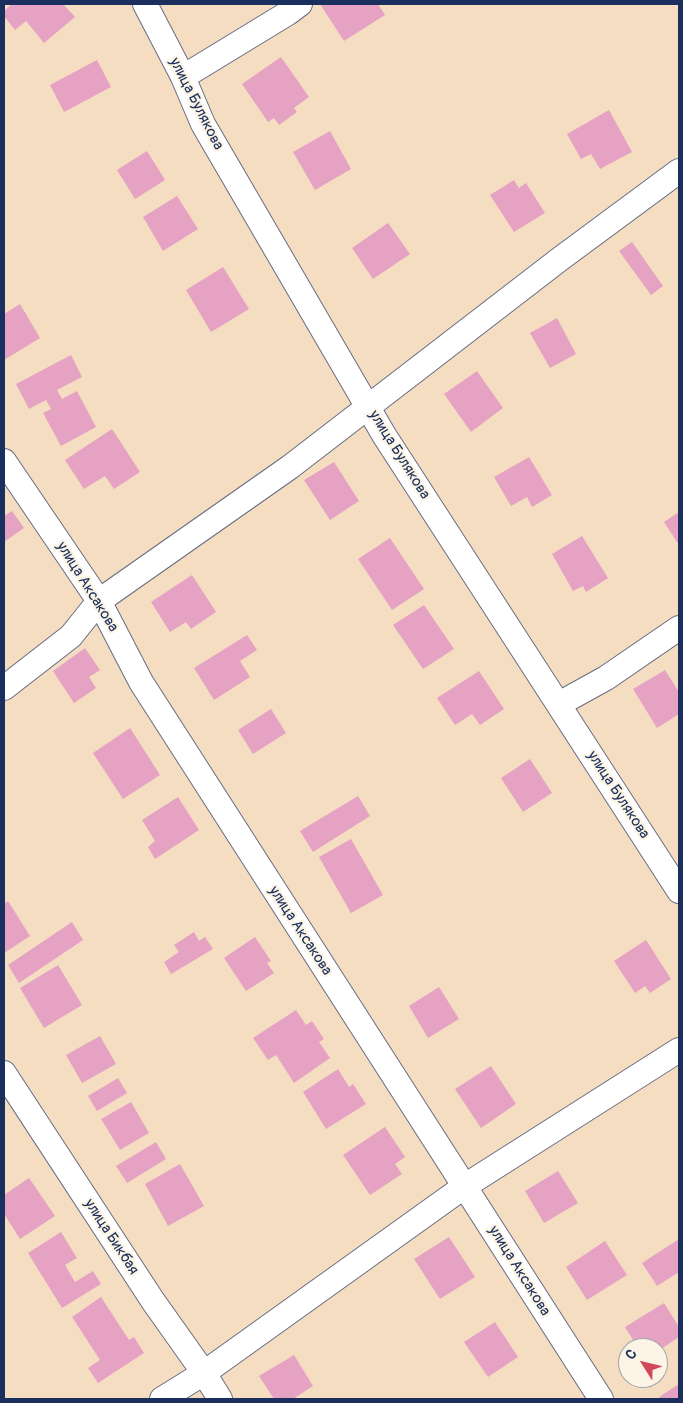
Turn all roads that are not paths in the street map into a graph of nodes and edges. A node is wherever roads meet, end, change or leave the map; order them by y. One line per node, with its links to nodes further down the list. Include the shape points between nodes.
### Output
1 (145, 4): 3 (street, улица Булякова)
2 (300, 4): 3 (street)
3 (183, 77): 5 (street, улица Булякова, via 203,124)
4 (679, 171): 5 (street)
5 (369, 406): 7 (street, via 290,467); 10 (street, улица Булякова, via 384,436)
6 (4, 461): 7 (street, улица Аксакова)
7 (100, 602): 9 (street, via 71,636); 14 (street, улица Аксакова, via 141,682)
8 (679, 628): 10 (street, via 606,678)
9 (4, 688)
10 (559, 704): 11 (street, улица Булякова)
11 (679, 891)
12 (679, 1050): 14 (street)
13 (4, 1073): 15 (street, улица Бикбая)
14 (466, 1186): 15 (street); 18 (street, улица Аксакова)
15 (204, 1373): 16 (street); 17 (street, улица Бикбая)
16 (162, 1399)
17 (220, 1399)
18 (600, 1399)

